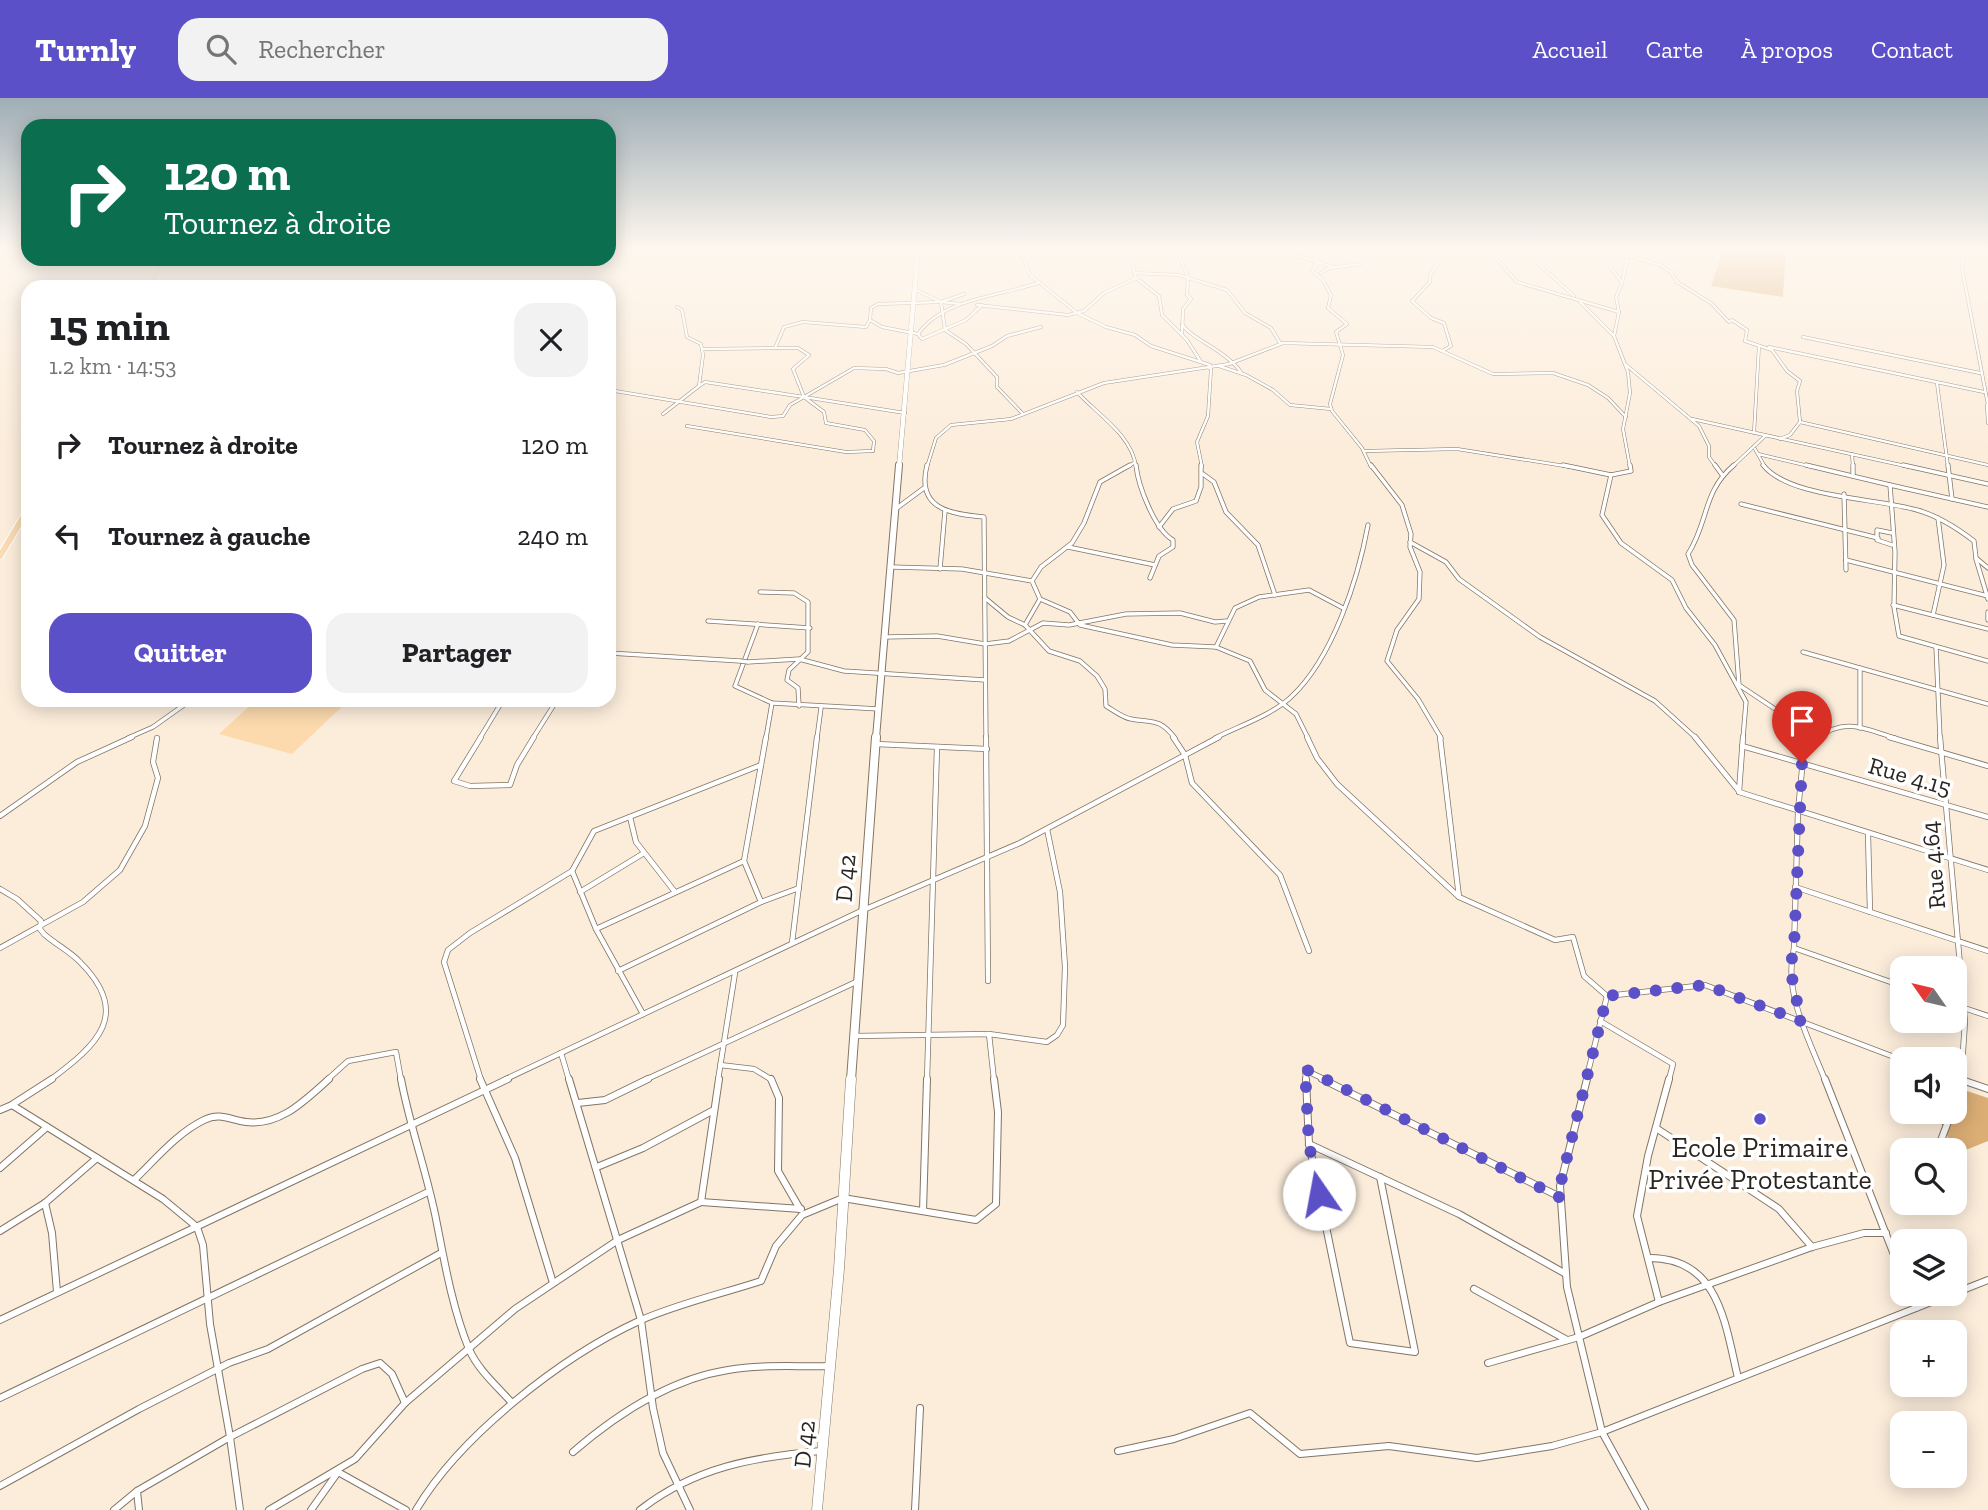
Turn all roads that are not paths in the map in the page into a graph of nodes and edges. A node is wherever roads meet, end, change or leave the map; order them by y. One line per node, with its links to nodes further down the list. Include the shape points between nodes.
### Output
1 (682, 316): 30 (street, via 687,337)
2 (870, 316): 17 (street)
3 (915, 316): 21 (street, D 42 / D 42)
4 (934, 316): 21 (street)
5 (942, 316): 20 (street)
6 (970, 316): 20 (street)
7 (1083, 316): 33 (street)
8 (1163, 316): 22 (street)
9 (1183, 316): 18 (street)
10 (1250, 316): 27 (street, via 1271,328)
11 (1335, 316): 25 (street, via 1346,320 1345,328 1336,332)
12 (1429, 316): 32 (street, via 1444,323 1451,346)
13 (1594, 316): 23 (street)
14 (1618, 316): 23 (street)
15 (1724, 316): 28 (street, via 1747,330 1745,341)
16 (1970, 316): 40 (street)
17 (870, 320): 21 (street); 29 (street, via 866,327 846,328 792,322 784,327)
18 (1182, 324): 22 (street); 34 (street, via 1187,333 1208,341)
19 (1041, 327): 31 (street, via 1007,335 992,346)
20 (945, 330): 21 (street, via 922,339); 31 (street)
21 (915, 334): 38 (street, D 42 / D 42)
22 (1183, 336): 33 (street)
23 (1614, 336): 35 (street)
24 (1803, 337): 40 (street)
25 (1337, 340): 27 (street); 32 (street); 49 (street, via 1343,355)
26 (1742, 342): 28 (street)
27 (1280, 343): 34 (street)
28 (1760, 346): 41 (street); 55 (street, via 1772,350 1800,381); 58 (street)
29 (775, 348): 30 (street); 46 (street, via 797,348 809,355 793,369)
30 (702, 349): 42 (street)
31 (973, 351): 38 (street, via 944,365); 52 (street, via 997,377 1009,402)
32 (1443, 351): 53 (street, via 1492,373 1510,376 1538,371 1580,379 1602,392)
33 (1201, 362): 36 (street); 37 (street)
34 (1233, 363): 36 (street); 39 (street)
35 (1624, 363): 53 (street, via 1630,393); 54 (street)
36 (1217, 366): 37 (street); 39 (street)
37 (1207, 367): 44 (street, via 1154,373); 67 (street, via 1211,369 1210,408 1205,432 1197,442)
38 (909, 372): 46 (street, via 854,368); 50 (street, D 42 / D 42)
39 (1241, 373): 49 (street, via 1283,396 1290,405)
40 (1980, 373): 45 (street)
41 (1937, 383): 45 (street); 64 (street)
42 (699, 386): 46 (street, via 705,382); 47 (street)
43 (616, 391): 47 (street)
44 (1077, 392): 52 (street); 65 (street, via 1117,429)
45 (1984, 392): 48 (street)
46 (804, 397): 47 (street, via 782,416 771,417); 50 (street); 57 (street, via 824,412 825,424 865,430 874,440 873,451 846,452)
47 (681, 400): 51 (street)
48 (1988, 405): 56 (street)
49 (1332, 409): 61 (street)
50 (905, 413): 80 (street, D 42 / D 42)
51 (663, 414)
52 (1024, 415): 74 (street, via 943,429 936,435 924,470)
53 (1626, 417): 68 (street, via 1623,429 1631,471)
54 (1692, 419): 58 (street); 70 (street, via 1704,432 1711,446 1709,457)
55 (1800, 422): 60 (street); 64 (street)
56 (1988, 423)
57 (687, 426)
58 (1754, 433): 59 (street)
59 (1765, 436): 60 (street); 62 (street)
60 (1780, 439): 63 (street)
61 (1364, 451): 68 (street, via 1393,447 1504,454); 89 (street, via 1376,476 1402,505)
62 (1756, 452): 70 (street); 71 (street); 75 (street, via 1774,476)
63 (1852, 454): 69 (street); 71 (street)
64 (1947, 456): 66 (street); 69 (street)
65 (1135, 462): 85 (street); 91 (street, via 1100,482 1084,523)
66 (1988, 465)
67 (1203, 474): 85 (street, via 1196,501 1173,509); 106 (street, via 1214,482 1226,512 1258,545)
68 (1611, 475): 133 (street, via 1602,515 1621,543 1672,580)
69 (1949, 475): 72 (street); 76 (street)
70 (1723, 476): 133 (street, via 1716,483 1698,541 1688,554 1734,620)
71 (1853, 476): 73 (street)
72 (1988, 484)
73 (1890, 485): 76 (street); 78 (street)
74 (925, 488): 80 (street); 81 (street, via 931,504)
75 (1844, 494): 78 (street); 86 (street)
76 (1952, 499): 79 (street)
77 (1741, 504): 86 (street)
78 (1891, 504): 82 (street); 87 (street)
79 (1988, 507)
80 (897, 508): 96 (street, D 42 / D 42)
81 (945, 511): 98 (street); 100 (street, via 984,517)
82 (1938, 518): 93 (street, via 1974,541); 104 (street, via 1943,553)
83 (21, 521): 92 (main road)
84 (1368, 525): 111 (street, via 1360,569)
85 (1159, 527): 95 (street, via 1161,534 1173,540 1173,547)
86 (1844, 529): 88 (street); 94 (street)
87 (1892, 533): 88 (street, via 1877,530); 90 (street)
88 (1878, 538): 90 (street)
89 (1410, 542): 156 (street, via 1447,562 1459,579 1540,637 1655,701 1690,731); 176 (street, via 1420,572 1419,599 1397,631 1387,661 1413,691 1444,744)
90 (1892, 545): 101 (street)
91 (1068, 547): 95 (street); 103 (street, via 1041,567)
92 (0, 556)
93 (1976, 558): 97 (street); 108 (street)
94 (1846, 560): 99 (street); 101 (street)
95 (1154, 565): 102 (street)
96 (892, 567): 98 (street, via 930,565); 122 (street, D 42 / D 42)
97 (1988, 568)
98 (940, 569): 100 (street)
99 (1846, 570)
100 (985, 571): 103 (street); 107 (street)
101 (1893, 572): 104 (street); 110 (street)
102 (1150, 578)
103 (1032, 581): 109 (street)
104 (1940, 584): 108 (street); 113 (street)
105 (760, 592): 119 (street, via 794,593 808,602)
106 (1275, 595): 111 (street, via 1309,590); 116 (street, via 1238,605)
107 (985, 597): 120 (street); 123 (street)
108 (1988, 597)
109 (1040, 599): 117 (street, via 1070,612); 120 (street)
110 (1893, 605): 113 (street); 125 (street, via 1899,636)
111 (1342, 608): 136 (street, via 1309,679)
112 (1988, 612): 114 (street)
113 (1933, 615): 121 (street)
114 (1988, 620)
115 (708, 621): 118 (street)
116 (1227, 621): 117 (street, via 1180,613 1126,614); 124 (street)
117 (1078, 622): 120 (street); 124 (street, via 1172,645)
118 (758, 624): 119 (street); 135 (street, via 735,686)
119 (810, 628): 128 (street, via 808,652)
120 (1027, 628): 123 (street, via 1009,641); 152 (street, via 1049,651 1080,661 1097,676 1105,689 1106,706 1129,719 1162,724)
121 (1988, 629)
122 (886, 637): 123 (street, via 937,636); 131 (street, D 42 / D 42)
123 (985, 644): 132 (street)
124 (1216, 647): 136 (street, via 1250,661 1265,690)
125 (1936, 647): 129 (street); 134 (street, Rue 4.64)
126 (1803, 652): 130 (street)
127 (616, 653): 128 (street, bridge, via 748,662)
128 (799, 659): 131 (street); 138 (street, via 787,680 798,688)
129 (1988, 661)
130 (1860, 668): 134 (street); 144 (street)
131 (882, 676): 132 (street); 143 (street, D 42 / D 42)
132 (985, 680): 149 (street)
133 (1739, 685): 147 (street, via 1746,702); 150 (street, via 1787,718)
134 (1937, 690): 137 (street); 151 (street, Rue 4.64)
135 (772, 703): 138 (street); 154 (street)
136 (1282, 703): 152 (street); 176 (street, via 1296,714 1317,758 1337,784)
137 (1988, 704)
138 (799, 706): 142 (street)
139 (181, 707): 159 (street, via 153,727 77,762)
140 (499, 707): 141 (street, via 454,781 470,786 510,785)
141 (553, 707)
142 (821, 708): 143 (street); 172 (street)
143 (879, 709): 146 (street, D 42 / D 42)
144 (1860, 728): 150 (street, via 1850,724 1831,728); 151 (street)
145 (158, 738): 180 (street, via 152,762 158,778 145,826 120,870 83,902)
146 (875, 744): 148 (street); 178 (street, D 42 / D 42)
147 (1742, 746): 153 (street, Rue 4.15); 156 (street)
148 (937, 747): 149 (street); 170 (street)
149 (987, 748): 165 (street)
150 (1804, 749): 153 (street)
151 (1940, 752): 155 (street); 157 (street, Rue 4.64)
152 (1185, 755): 162 (street); 186 (street, via 1192,783 1280,875)
153 (1802, 763): 157 (street, Rue 4.15); 158 (street)
154 (761, 765): 160 (street); 167 (street)
155 (1988, 766)
156 (1739, 792): 158 (street)
157 (1945, 805): 161 (street, Rue 4.15); 166 (street, Rue 4.64)
158 (1798, 811): 163 (street); 171 (street)
159 (0, 816)
160 (630, 817): 164 (street); 169 (street, via 594,831)
161 (1988, 817)
162 (1047, 829): 165 (street); 201 (street, via 1060,892 1063,1025 1046,1042)
163 (1868, 834): 166 (street); 179 (street)
164 (644, 853): 174 (street); 175 (street)
165 (989, 857): 170 (street); 191 (street)
166 (1951, 858): 168 (street); 182 (street, Rue 4.64)
167 (744, 861): 175 (street); 177 (street)
168 (1988, 870)
169 (572, 872): 174 (street); 209 (street, via 448,950 444,962 447,977)
170 (933, 882): 178 (street); 200 (street)
171 (1795, 887): 179 (street); 185 (street)
172 (799, 888): 177 (street); 183 (street)
173 (0, 889): 180 (street, via 29,908 41,921)
174 (580, 892): 181 (street)
175 (675, 892): 181 (street)
176 (1459, 897): 194 (street, via 1555,940 1573,937 1584,976)
177 (761, 902): 189 (street)
178 (861, 911): 183 (street); 192 (street, D 42 / D 42)
179 (1870, 912): 182 (street)
180 (40, 929): 184 (street); 211 (street, via 80,962 96,983 108,1016 66,1069)
181 (596, 929): 189 (street)
182 (1956, 941): 187 (street); 188 (street, Rue 4.64)
183 (792, 943): 190 (street)
184 (0, 948)
185 (1794, 948): 193 (street); 199 (street, via 1790,968)
186 (1309, 951)
187 (1988, 951)
188 (1958, 956)
189 (618, 971): 196 (street)
190 (734, 973): 196 (street); 203 (street)
191 (988, 981)
192 (856, 982): 202 (street, D 42 / D 42); 203 (street)
193 (1890, 982)
194 (1607, 996): 198 (street); 199 (street, via 1705,985)
195 (1967, 1009): 197 (street)
196 (643, 1014): 204 (street)
197 (1988, 1016)
198 (1600, 1021): 216 (street, via 1673,1064); 225 (street, via 1560,1186)
199 (1801, 1021): 205 (street); 233 (street)
200 (928, 1033): 201 (street); 202 (street); 230 (street)
201 (989, 1034): 230 (street, via 998,1112 996,1204 976,1220)
202 (852, 1036): 224 (street, D 42 / D 42)
203 (724, 1042): 206 (street); 210 (street, via 605,1100)
204 (561, 1053): 209 (street); 210 (street)
205 (1890, 1055)
206 (720, 1065): 213 (street); 228 (street, via 756,1069 767,1074 777,1089 777,1167)
207 (1967, 1081): 208 (street)
208 (1988, 1089)
209 (484, 1090): 214 (street); 241 (street, via 515,1158)
210 (578, 1103): 219 (street)
211 (12, 1105): 212 (street); 215 (street)
212 (0, 1110)
213 (712, 1111): 219 (street, via 643,1149); 226 (street)
214 (409, 1125): 222 (street, via 396,1052 377,1054 348,1061 299,1106 269,1122 219,1115 203,1120); 223 (street); 231 (street)
215 (47, 1127): 218 (street); 220 (street)
216 (1656, 1128): 236 (street, via 1779,1209); 238 (street, via 1637,1216)
217 (1309, 1144): 221 (street); 221 (street, via 1350,1343 1415,1352); 225 (street, via 1305,1069)
218 (97, 1158): 222 (street); 227 (street)
219 (597, 1167): 234 (street)
220 (0, 1168)
221 (1380, 1177): 239 (street)
222 (134, 1180): 231 (street)
223 (426, 1194): 237 (street, via 437,1223); 246 (street)
224 (843, 1198): 229 (street); 230 (street); 256 (street, D 42 / D 42)
225 (1561, 1198): 239 (street)
226 (701, 1202): 228 (street); 234 (street)
227 (45, 1203): 232 (street); 245 (street)
228 (800, 1209): 229 (street)
229 (811, 1210): 251 (street, via 776,1246 761,1281)
230 (923, 1211)
231 (197, 1227): 245 (street); 246 (street)
232 (0, 1231)
233 (1886, 1233): 235 (street); 236 (street, via 1864,1233)
234 (618, 1240): 241 (street); 251 (street)
235 (1890, 1244)
236 (1812, 1247): 242 (street)
237 (441, 1253): 254 (street); 257 (street, via 268,1349)
238 (1648, 1258): 242 (street, via 1674,1259); 247 (street)
239 (1566, 1273): 252 (street)
240 (1988, 1280): 243 (street)
241 (553, 1283): 254 (street)
242 (1708, 1284): 247 (street); 258 (street)
243 (1967, 1288)
244 (1474, 1289): 253 (street)
245 (57, 1292): 250 (street)
246 (208, 1298): 257 (street); 260 (street)
247 (1658, 1302): 252 (street)
248 (1921, 1306): 249 (street)
249 (1916, 1308): 258 (street)
250 (0, 1320)
251 (641, 1320): 259 (street); 262 (street, via 596,1343)
252 (1579, 1337): 253 (street); 264 (street)
253 (1567, 1340): 255 (street)
254 (469, 1349): 261 (street); 262 (street)
255 (1489, 1363)
256 (831, 1366): 259 (street, via 747,1367); 266 (street, D 42 / D 42)
257 (220, 1367): 265 (street); 271 (street)
258 (1738, 1378): 264 (street)
259 (653, 1396): 268 (street, via 592,1434); 270 (street, via 663,1453)
260 (0, 1398)
261 (405, 1403): 265 (street, via 392,1374 380,1363 359,1367 338,1383 275,1410); 269 (street, via 395,1419)
262 (512, 1403): 279 (street, via 432,1483)
263 (920, 1408): 283 (street)
264 (1602, 1432): 267 (street, via 1552,1446 1477,1458 1389,1447 1300,1454 1250,1413 1174,1439); 284 (street)
265 (230, 1437): 272 (street); 275 (street)
266 (822, 1451): 270 (street, via 749,1457); 282 (street, D 42 / D 42)
267 (1118, 1451)
268 (573, 1452)
269 (338, 1472): 276 (street); 277 (street); 278 (street)
270 (678, 1482): 280 (street); 281 (street)
271 (0, 1486)
272 (137, 1491): 273 (street); 274 (street)
273 (114, 1510)
274 (139, 1510)
275 (240, 1510)
276 (269, 1510)
277 (311, 1510)
278 (406, 1510)
279 (416, 1510)
280 (640, 1510)
281 (690, 1510)
282 (817, 1510)
283 (915, 1510)
284 (1645, 1510)

